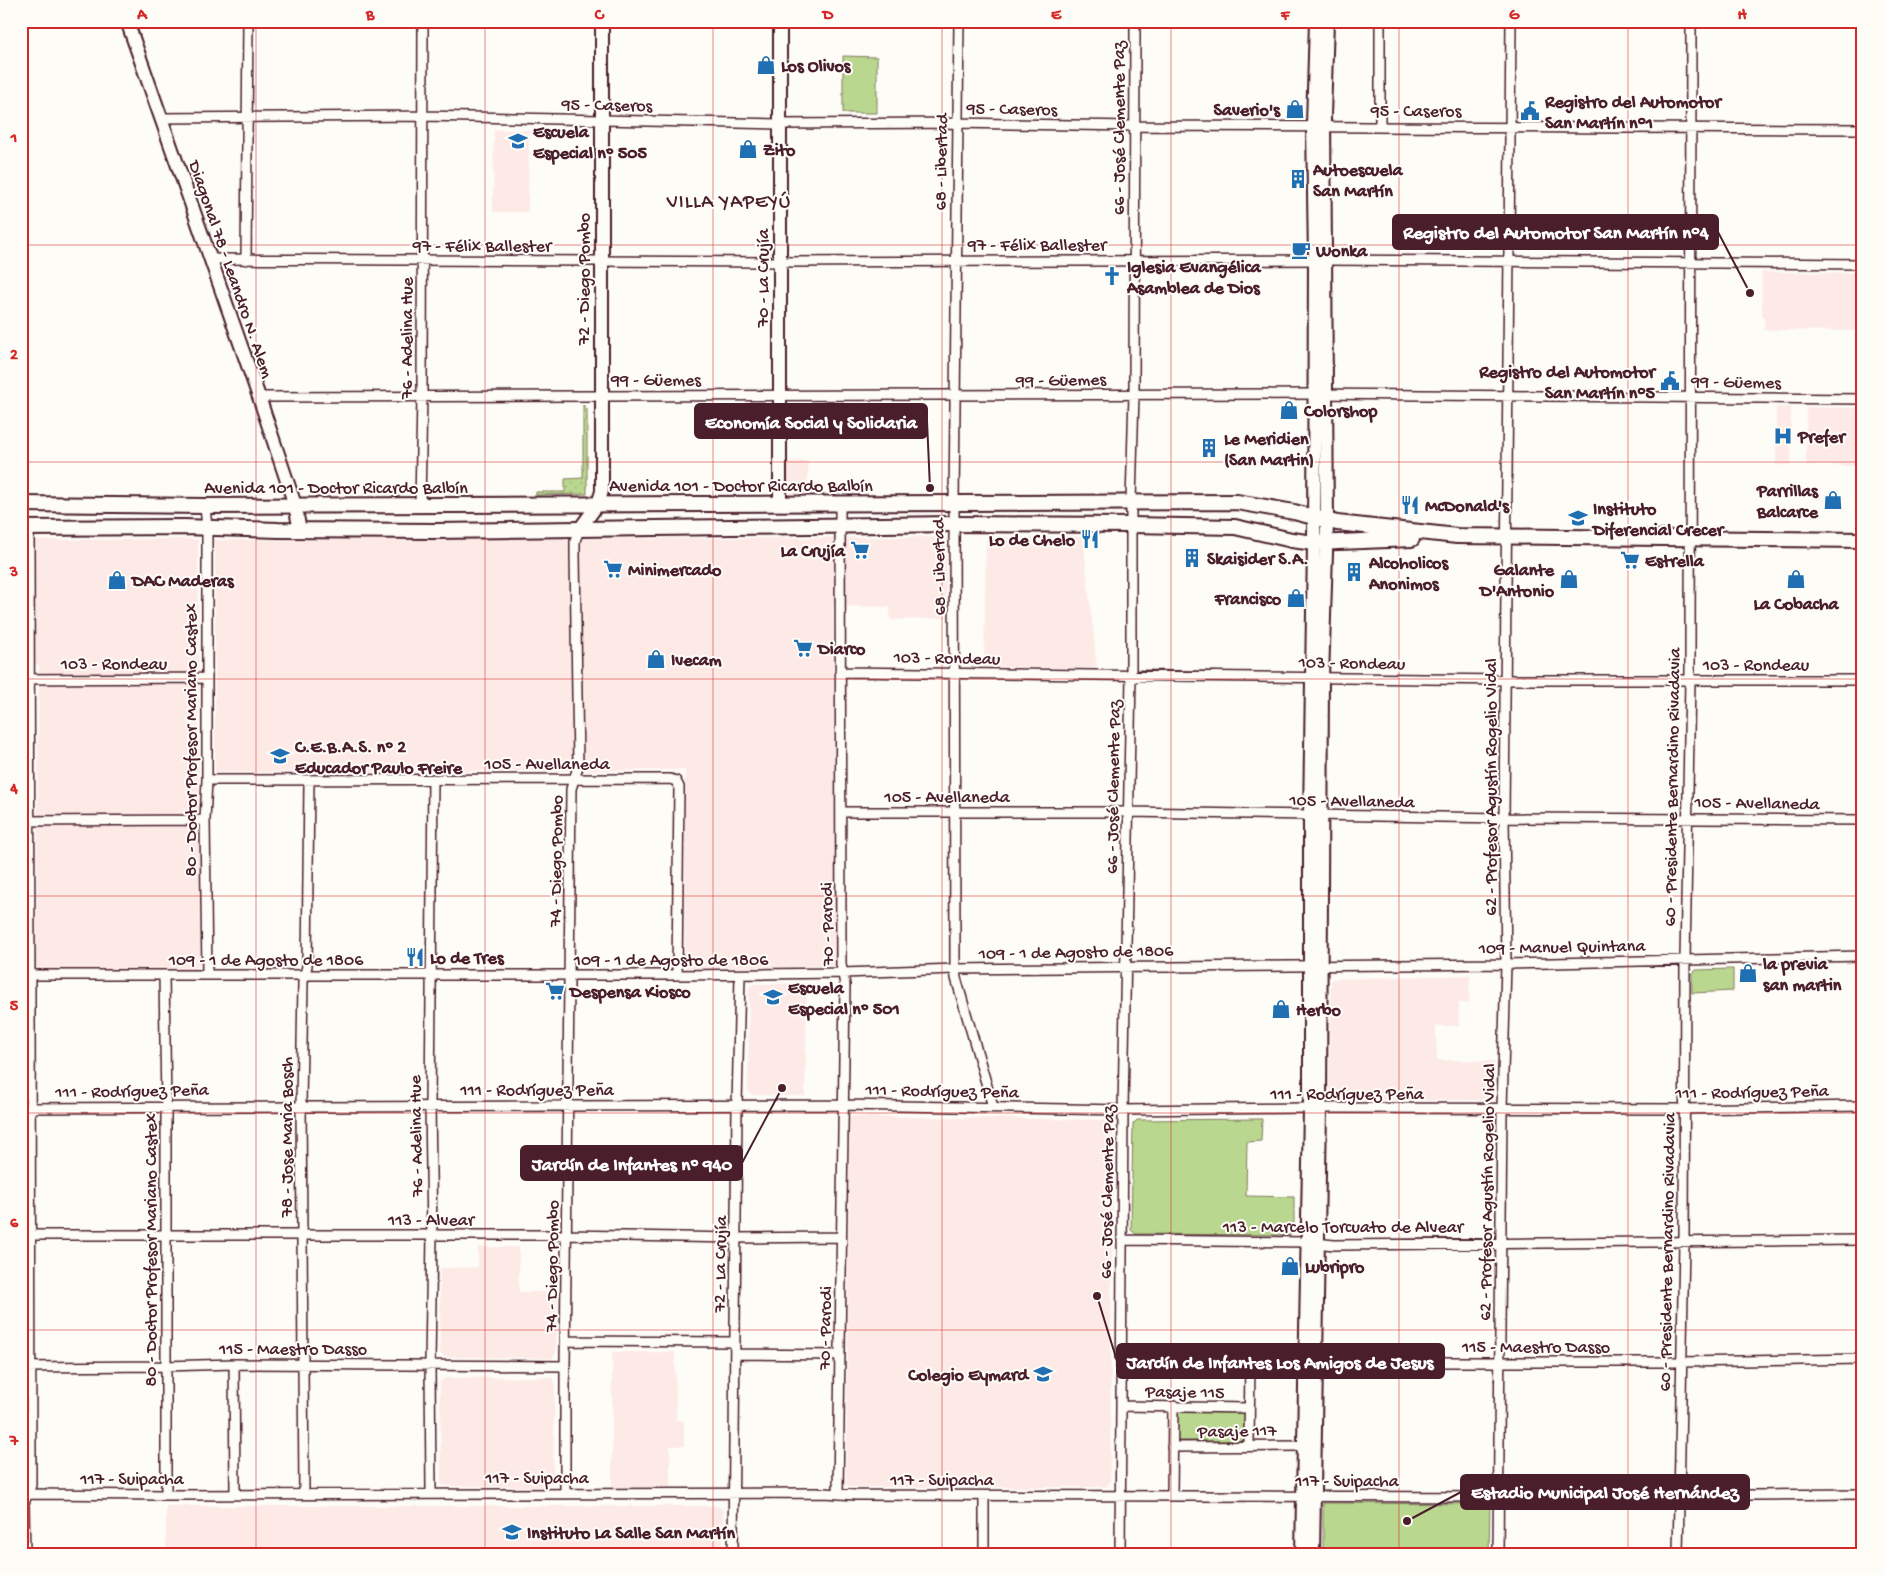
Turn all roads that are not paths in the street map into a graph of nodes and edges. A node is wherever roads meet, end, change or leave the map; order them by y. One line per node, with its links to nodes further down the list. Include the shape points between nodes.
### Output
1 (127, 21): 14 (main road, Diagonal 78 - Leandro N. Alem)
2 (248, 21): 15 (street)
3 (423, 21): 13 (street, 76 - Adelina Hue)
4 (602, 21): 16 (main road, 72 - Diego Pombo)
5 (780, 21): 18 (main road, 70 - La Crujía)
6 (959, 21): 17 (street, 68 - Libertad)
7 (1135, 21): 20 (street, 66 - José Clemente Paz)
8 (1316, 21): 19 (main road)
9 (1327, 21): 19 (main road)
10 (1380, 21): 21 (street)
11 (1511, 21): 22 (street, 62 - Profesor Agustín Rogelio Vidal)
12 (1691, 21): 23 (street, 60 - Presidente Bernardino Rivadavia)
13 (424, 116): 15 (street, 95 - Caseros); 16 (street, 95 - Caseros); 29 (street, 76 - Adelina Hue)
14 (160, 118): 15 (street, 95 - Caseros); 25 (main road, Diagonal 78 - Leandro N. Alem)
15 (246, 118): 26 (street)
16 (601, 121): 18 (street, 95 - Caseros); 30 (main road, 72 - Diego Pombo)
17 (957, 123): 18 (street, 95 - Caseros); 20 (street, 95 - Caseros); 27 (street, 68 - Libertad)
18 (780, 124): 33 (main road, 70 - La Crujía)
19 (1319, 125): 20 (street, 95 - Caseros); 21 (street, 95 - Caseros); 28 (main road)
20 (1134, 126): 31 (street, 66 - José Clemente Paz)
21 (1380, 126): 22 (street, 95 - Caseros)
22 (1510, 126): 23 (street, 95 - Caseros); 32 (street, 62 - Profesor Agustín Rogelio Vidal)
23 (1691, 128): 24 (street, 95 - Caseros); 34 (street, 60 - Presidente Bernardino Rivadavia)
24 (1863, 129)
25 (211, 259): 26 (street, 97 - Félix Ballester); 43 (main road, Diagonal 78 - Leandro N. Alem)
26 (246, 260): 29 (street, 97 - Félix Ballester)
27 (955, 260): 31 (street, 97 - Félix Ballester); 33 (street, 97 - Félix Ballester); 42 (street, 68 - Libertad)
28 (1320, 260): 31 (street, 97 - Félix Ballester); 32 (street, 97 - Félix Ballester); 37 (main road)
29 (423, 261): 30 (street, 97 - Félix Ballester); 38 (street, 76 - Adelina Hue)
30 (601, 261): 33 (street, 97 - Félix Ballester); 39 (main road, 72 - Diego Pombo)
31 (1135, 261): 36 (street, 66 - José Clemente Paz)
32 (1508, 261): 34 (street, 97 - Félix Ballester); 40 (street, 62 - Profesor Agustín Rogelio Vidal)
33 (780, 262): 41 (main road, 70 - La Crujía)
34 (1691, 262): 35 (street, 97 - Félix Ballester); 44 (street, 60 - Presidente Bernardino Rivadavia)
35 (1863, 264)
36 (1134, 394): 37 (street, 99 - Güemes); 42 (street, 99 - Güemes); 46 (street, 66 - José Clemente Paz)
37 (1320, 394): 40 (street, 99 - Güemes); 55 (main road); 56 (main road)
38 (422, 395): 39 (street, 99 - Güemes); 43 (street, 99 - Güemes); 53 (street, 76 - Adelina Hue)
39 (600, 395): 41 (street, 99 - Güemes); 49 (main road, 72 - Diego Pombo, via 602,491)
40 (1508, 395): 44 (street, 99 - Güemes); 65 (street, 62 - Profesor Agustín Rogelio Vidal)
41 (780, 396): 42 (street, 99 - Güemes); 50 (main road, 70 - La Crujía)
42 (955, 396): 47 (street, 68 - Libertad)
43 (259, 397): 52 (main road, Diagonal 78 - Leandro N. Alem)
44 (1690, 397): 45 (street, 99 - Güemes); 66 (street, 60 - Presidente Bernardino Rivadavia)
45 (1863, 399)
46 (1131, 502): 47 (main road, Avenida 101 - Doctor Ricardo Balbín); 55 (main road, Avenida 101 - Doctor Ricardo Balbín, via 1244,503); 58 (street, 66 - José Clemente Paz)
47 (954, 503): 51 (main road, Avenida 101 - Doctor Ricardo Balbín); 57 (street, 68 - Libertad)
48 (21, 504): 54 (main road, Avenida 101 - Doctor Ricardo Balbín)
49 (598, 504): 50 (main road, Avenida 101 - Doctor Ricardo Balbín); 53 (main road, Avenida 101 - Doctor Ricardo Balbín); 62 (main road, 72 - Diego Pombo)
50 (780, 504): 51 (main road, Avenida 101 - Doctor Ricardo Balbín)
51 (840, 504): 59 (street, 70 - Parodi)
52 (295, 505): 53 (main road, Avenida 101 - Doctor Ricardo Balbín); 54 (main road, Avenida 101 - Doctor Ricardo Balbín); 63 (main road, Diagonal 78 - Leandro N. Alem)
53 (420, 505)
54 (205, 506): 61 (street, 80 - Doctor Profesor Mariano Castex)
55 (1313, 517): 56 (main road, Avenida 101 - Doctor Ricardo Balbín); 68 (main road)
56 (1327, 522): 64 (main road, Avenida 101 - Doctor Ricardo Balbín); 68 (main road)
57 (954, 524): 58 (main road, Avenida 101 - Doctor Ricardo Balbín); 59 (main road, Avenida 101 - Doctor Ricardo Balbín); 70 (street, 68 - Libertad)
58 (1131, 525): 68 (main road, Avenida 101 - Doctor Ricardo Balbín, via 1235,527); 71 (street, 66 - José Clemente Paz)
59 (840, 526): 62 (main road, Avenida 101 - Doctor Ricardo Balbín); 69 (street, 70 - Parodi)
60 (25, 528): 61 (main road, Avenida 101 - Doctor Ricardo Balbín); 74 (street)
61 (207, 528): 63 (main road, Avenida 101 - Doctor Ricardo Balbín); 72 (street, 80 - Doctor Profesor Mariano Castex)
62 (579, 530): 63 (main road, Avenida 101 - Doctor Ricardo Balbín); 81 (street, 74 - Diego Pombo, via 575,553 578,767)
63 (300, 531)
64 (1457, 536): 65 (main road, Avenida 101 - Doctor Ricardo Balbín); 68 (main road, Avenida 101 - Doctor Ricardo Balbín)
65 (1508, 537): 66 (main road, Avenida 101 - Doctor Ricardo Balbín); 75 (street, 62 - Profesor Agustín Rogelio Vidal)
66 (1691, 538): 67 (main road, Avenida 101 - Doctor Ricardo Balbín); 76 (street, 60 - Presidente Bernardino Rivadavia)
67 (1863, 540)
68 (1320, 543): 73 (main road)
69 (840, 672): 70 (street, 103 - Rondeau); 82 (street, 70 - Parodi)
70 (955, 673): 71 (street, 103 - Rondeau); 83 (street, 68 - Libertad)
71 (1131, 676): 73 (street, 103 - Rondeau); 84 (street, 66 - José Clemente Paz)
72 (206, 678): 74 (street, 103 - Rondeau); 79 (street, 80 - Doctor Profesor Mariano Castex)
73 (1317, 678): 75 (street, 103 - Rondeau); 85 (main road)
74 (26, 679): 90 (street)
75 (1506, 680): 76 (street, 103 - Rondeau); 86 (street, 62 - Profesor Agustín Rogelio Vidal)
76 (1690, 680): 77 (street, 103 - Rondeau); 87 (street, 60 - Presidente Bernardino Rivadavia)
77 (1863, 680)
78 (433, 779): 80 (street, 105 - Avellaneda); 81 (street, 105 - Avellaneda); 103 (street, 76 - Adelina Hue)
79 (207, 780): 80 (street, 105 - Avellaneda); 88 (street, 80 - Doctor Profesor Mariano Castex)
80 (309, 780): 101 (street, 78 - Jose Maria Bosch)
81 (575, 780): 104 (street, 74 - Diego Pombo, via 571,789); 105 (street, 105 - Avellaneda, via 676,781 679,787)
82 (840, 812): 83 (street, 105 - Avellaneda); 97 (street, 70 - Parodi)
83 (954, 812): 84 (street, 105 - Avellaneda); 96 (street, 68 - Libertad)
84 (1128, 812): 85 (street, 105 - Avellaneda); 94 (street, 66 - José Clemente Paz)
85 (1316, 816): 86 (street, 105 - Avellaneda); 95 (main road)
86 (1504, 818): 87 (street, 105 - Avellaneda); 93 (street, 62 - Profesor Agustín Rogelio Vidal)
87 (1687, 818): 89 (street, 105 - Avellaneda); 92 (street, 60 - Presidente Bernardino Rivadavia)
88 (205, 820): 90 (street); 100 (street, 80 - Doctor Profesor Mariano Castex)
89 (1863, 820)
90 (25, 821): 98 (street)
91 (1863, 956): 92 (street, 109 - Manuel Quintana)
92 (1685, 960): 93 (street, 109 - Manuel Quintana); 116 (street, 60 - Presidente Bernardino Rivadavia)
93 (1506, 964): 95 (street, 109 - Manuel Quintana); 117 (street, 62 - Profesor Agustín Rogelio Vidal)
94 (1126, 966): 95 (street, 109 - 1 de Agosto de 1806); 96 (street, 109 - 1 de Agosto de 1806); 118 (street, 66 - José Clemente Paz)
95 (1315, 966): 115 (main road)
96 (955, 968): 97 (street, 109 - 1 de Agosto de 1806); 113 (street, 68 - Libertad)
97 (843, 973): 102 (street, 109 - 1 de Agosto de 1806); 109 (street, 70 - Parodi)
98 (26, 975): 99 (street, 109 - 1 de Agosto de 1806); 114 (street)
99 (164, 975): 100 (street, 109 - 1 de Agosto de 1806); 110 (street, 80 - Doctor Profesor Mariano Castex)
100 (207, 975): 101 (street, 109 - 1 de Agosto de 1806)
101 (305, 975): 103 (street, 109 - 1 de Agosto de 1806); 111 (street, 78 - Jose Maria Bosch)
102 (740, 975): 105 (street, 109 - 1 de Agosto de 1806); 108 (street, 72 - La Crujía)
103 (431, 976): 104 (street, 109 - 1 de Agosto de 1806); 106 (street, 76 - Adelina Hue)
104 (570, 976): 105 (street, 109 - 1 de Agosto de 1806); 107 (street, 74 - Diego Pombo)
105 (677, 976)
106 (430, 1105): 107 (street, 111 - Rodríguez Peña); 111 (street, 111 - Rodríguez Peña); 121 (street, 76 - Adelina Hue)
107 (569, 1105): 108 (street, 111 - Rodríguez Peña); 122 (street, 74 - Diego Pombo)
108 (737, 1105): 109 (street, 111 - Rodríguez Peña); 125 (street, 72 - La Crujía)
109 (843, 1105): 113 (street, 111 - Rodríguez Peña); 124 (street, 70 - Parodi)
110 (166, 1106): 111 (street, 111 - Rodríguez Peña); 114 (street, 111 - Rodríguez Peña); 123 (street, 80 - Doctor Profesor Mariano Castex)
111 (301, 1106): 120 (street, 78 - Jose Maria Bosch)
112 (1863, 1106): 116 (street, 111 - Rodríguez Peña)
113 (993, 1107): 118 (street, 111 - Rodríguez Peña)
114 (25, 1108): 119 (street)
115 (1315, 1108): 117 (street, 111 - Rodríguez Peña); 118 (street, 111 - Rodríguez Peña); 128 (main road)
116 (1684, 1108): 117 (street, 111 - Rodríguez Peña); 130 (street, 60 - Presidente Bernardino Rivadavia)
117 (1502, 1109): 129 (street, 62 - Profesor Agustín Rogelio Vidal)
118 (1123, 1110): 126 (street, 66 - José Clemente Paz)
119 (25, 1235): 123 (street, 113 - Alvear); 146 (street)
120 (302, 1235): 121 (street, 113 - Alvear); 123 (street, 113 - Alvear); 142 (street, 78 - Jose Maria Bosch)
121 (432, 1235): 122 (street, 113 - Alvear); 143 (street, 76 - Adelina Hue)
122 (567, 1235): 125 (street, 113 - Alvear); 131 (street, 74 - Diego Pombo)
123 (166, 1236): 144 (street, 80 - Doctor Profesor Mariano Castex)
124 (841, 1237): 125 (street, 113 - Alvear); 134 (street, 70 - Parodi)
125 (736, 1238): 132 (street, 72 - La Crujía)
126 (1122, 1240): 128 (street, 113 - Marcelo Torcuato de Alvear); 135 (street, 66 - José Clemente Paz)
127 (1863, 1240): 130 (street, 113 - Marcelo Torcuato de Alvear)
128 (1312, 1242): 129 (street, 113 - Marcelo Torcuato de Alvear, via 1334,1245); 138 (main road)
129 (1501, 1243): 130 (street, 113 - Marcelo Torcuato de Alvear); 139 (street, 62 - Profesor Agustín Rogelio Vidal)
130 (1684, 1243): 140 (street, 60 - Presidente Bernardino Rivadavia)
131 (566, 1341): 132 (street); 145 (street, 74 - Diego Pombo)
132 (734, 1342): 133 (street, 72 - La Crujía)
133 (735, 1354): 134 (street); 157 (street, 72 - La Crujía)
134 (840, 1355): 158 (street, 70 - Parodi)
135 (1120, 1357): 136 (street, 115 - Maestro Dasso); 147 (street, 66 - José Clemente Paz)
136 (1250, 1359): 138 (street, 115 - Maestro Dasso); 149 (street)
137 (1863, 1360): 140 (street, 115 - Maestro Dasso)
138 (1310, 1361): 139 (street, 115 - Maestro Dasso); 151 (main road); 165 (main road)
139 (1500, 1362): 140 (street, 115 - Maestro Dasso); 167 (street, 62 - Profesor Agustín Rogelio Vidal)
140 (1682, 1362): 166 (street, 60 - Presidente Bernardino Rivadavia)
141 (234, 1364): 142 (street, 115 - Maestro Dasso); 144 (street, 115 - Maestro Dasso); 161 (street)
142 (303, 1364): 143 (street, 115 - Maestro Dasso); 156 (street, 78 - Jose Maria Bosch)
143 (430, 1365): 145 (street, 115 - Maestro Dasso); 153 (street, 76 - Adelina Hue)
144 (165, 1366): 146 (street, 115 - Maestro Dasso); 160 (street, 80 - Doctor Profesor Mariano Castex)
145 (565, 1366): 154 (street, 74 - Diego Pombo)
146 (26, 1367): 155 (street, via 31,1485)
147 (1121, 1406): 148 (street, Pasaje 115); 163 (street, 66 - José Clemente Paz)
148 (1173, 1406): 149 (street, Pasaje 115); 152 (street)
149 (1250, 1408): 150 (street)
150 (1250, 1445): 151 (street, Pasaje 117); 152 (street, Pasaje 117)
151 (1303, 1446): 165 (main road)
152 (1172, 1447): 164 (street)
153 (431, 1493): 154 (street, 117 - Suipacha); 156 (street, 117 - Suipacha)
154 (566, 1493): 157 (street, 117 - Suipacha)
155 (24, 1494): 160 (street, 117 - Suipacha); 169 (street)
156 (304, 1494): 161 (street, 117 - Suipacha)
157 (733, 1494): 158 (street, 117 - Suipacha); 170 (street, 72 - La Crujía)
158 (838, 1494): 162 (street, 117 - Suipacha)
159 (1863, 1494): 166 (street, 117 - Suipacha)
160 (166, 1495): 161 (street, 117 - Suipacha)
161 (235, 1495)
162 (984, 1496): 163 (street, 117 - Suipacha); 171 (street)
163 (1119, 1496): 164 (street, 117 - Suipacha); 172 (street, 66 - José Clemente Paz)
164 (1172, 1496): 165 (street, 117 - Suipacha)
165 (1308, 1496): 167 (street, 117 - Suipacha); 173 (main road); 174 (main road)
166 (1679, 1496): 167 (street, 117 - Suipacha); 176 (street, 60 - Presidente Bernardino Rivadavia)
167 (1498, 1497): 175 (street, 62 - Profesor Agustín Rogelio Vidal)
168 (1863, 1512): 177 (street)
169 (25, 1554)
170 (733, 1554)
171 (984, 1554)
172 (1120, 1554)
173 (1302, 1554)
174 (1313, 1554)
175 (1498, 1554)
176 (1678, 1554)
177 (1862, 1554)

